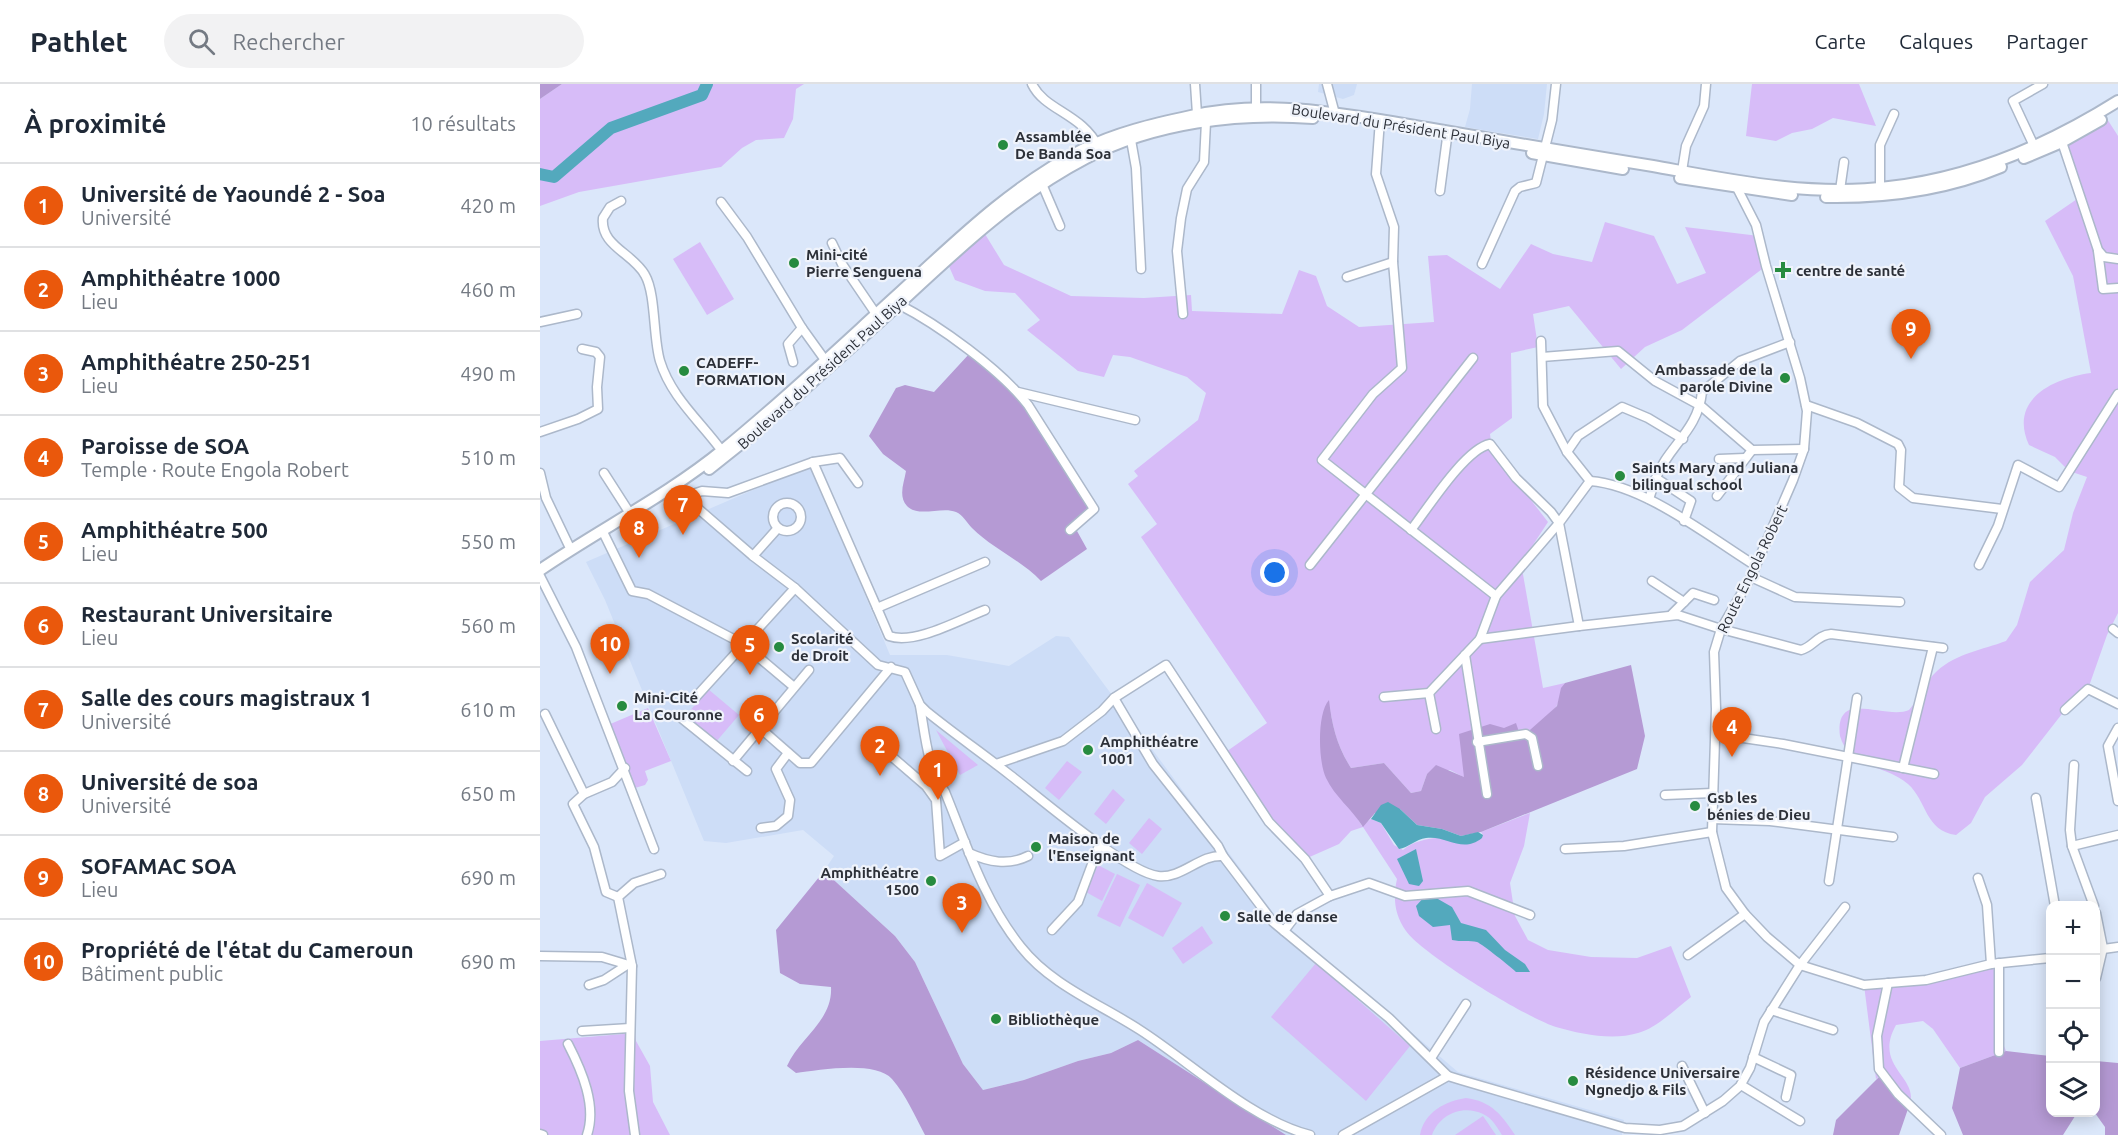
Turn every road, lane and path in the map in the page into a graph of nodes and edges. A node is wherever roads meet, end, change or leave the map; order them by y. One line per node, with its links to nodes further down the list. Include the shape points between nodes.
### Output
1 (1032, 84): 20 (street, via 1048,103 1080,123)
2 (1195, 84): 11 (street)
3 (1256, 84): 9 (street)
4 (1327, 84): 12 (street)
5 (1556, 84): 21 (street)
6 (1706, 84): 23 (street, via 1704,106 1686,146)
7 (2043, 84): 19 (street, via 2013,101)
8 (2118, 101): 19 (main road)
9 (1256, 109): 11 (main road, Boulevard du Président Paul Biya); 12 (main road, Boulevard du Président Paul Biya)
10 (2118, 109): 18 (main road)
11 (1197, 114): 20 (main road, Boulevard du Président Paul Biya, via 1149,126)
12 (1335, 114): 15 (main road, Boulevard du Président Paul Biya)
13 (1894, 114): 28 (street, via 1880,145)
14 (1206, 122): 15 (main road, Boulevard du Président Paul Biya, via 1279,116); 17 (main road, Boulevard du Président Paul Biya); 43 (street, via 1204,162 1186,193 1177,251)
15 (1379, 123): 16 (main road, Boulevard du Président Paul Biya); 21 (main road, Boulevard du Président Paul Biya); 35 (street, via 1376,174 1393,220)
16 (1447, 138): 21 (main road, Boulevard du Président Paul Biya); 27 (street)
17 (1131, 140): 20 (main road, Boulevard du Président Paul Biya); 37 (street)
18 (2062, 142): 28 (main road, via 1972,178); 33 (street)
19 (2034, 146): 28 (main road, via 1970,172)
20 (1098, 148): 24 (main road, Boulevard du Président Paul Biya); 42 (main road, Boulevard du Président Paul Biya, via 1037,176 977,221)
21 (1544, 152): 23 (main road, Boulevard du Président Paul Biya); 25 (main road, Boulevard du Président Paul Biya); 36 (street, via 1536,183 1515,191)
22 (1844, 162): 26 (street)
23 (1682, 171): 25 (main road, Boulevard du Président Paul Biya)
24 (1042, 184): 31 (street); 40 (main road, Boulevard du Président Paul Biya, via 981,228)
25 (1735, 184): 26 (main road); 28 (main road, via 1812,197); 47 (street, Route Engola Robert, via 1756,225)
26 (1840, 190): 28 (main road)
27 (1440, 191)
28 (1880, 192)
29 (621, 201): 62 (street, via 610,207 603,218 606,234 645,275 660,360 674,394)
30 (721, 202): 45 (street)
31 (1060, 226)
32 (832, 243): 42 (street)
33 (2098, 250): 34 (street, via 2104,257); 39 (street, via 2103,290)
34 (2118, 259)
35 (1393, 262): 38 (street); 73 (street, via 1402,368 1373,394 1322,460)
36 (1482, 264)
37 (1141, 269)
38 (1347, 277)
39 (2118, 288)
40 (898, 304): 53 (street, via 970,352); 72 (main road, Boulevard du Président Paul Biya, via 725,458)
41 (577, 314): 44 (street)
42 (876, 314): 51 (main road, Boulevard du Président Paul Biya)
43 (1183, 314)
44 (540, 322)
45 (802, 328): 51 (street); 52 (street, via 788,344)
46 (1541, 341): 49 (street)
47 (1790, 342): 55 (street, Route Engola Robert); 56 (street, via 1728,368 1702,392)
48 (582, 349): 58 (street, via 600,357 598,409)
49 (1542, 357): 56 (street, via 1618,351 1655,381); 63 (street, via 1543,406)
50 (1473, 358): 73 (street)
51 (825, 360): 62 (main road, Boulevard du Président Paul Biya)
52 (793, 362)
53 (1018, 392): 57 (street); 82 (street, via 1094,509)
54 (2118, 394): 77 (street, via 2059,487 2018,465)
55 (1806, 405): 60 (street, Route Engola Robert); 77 (street, via 1857,423 1898,444 1899,487 1913,498)
56 (1701, 406): 59 (street); 61 (street)
57 (1135, 420)
58 (540, 432)
59 (1683, 439): 63 (street, via 1623,407 1578,436); 69 (street)
60 (1804, 449): 61 (street); 91 (street, Route Engola Robert)
61 (1752, 450): 64 (street)
62 (722, 451): 72 (main road, Boulevard du Président Paul Biya)
63 (1567, 452): 70 (street)
64 (1745, 458): 65 (street); 74 (street)
65 (1719, 459)
66 (813, 462): 71 (street, via 840,458); 72 (street, via 728,493); 101 (street)
67 (540, 473): 75 (street)
68 (604, 473): 78 (street)
69 (1656, 478): 76 (street); 79 (street, via 1691,501)
70 (1590, 481): 76 (street); 80 (street)
71 (858, 483)
72 (678, 491): 78 (main road, Boulevard du Président Paul Biya); 84 (main road, Boulevard du Président Paul Biya); 87 (street)
73 (1366, 493): 83 (street); 89 (street)
74 (1717, 496)
75 (543, 497): 85 (street)
76 (1649, 500): 79 (street)
77 (2002, 509): 90 (street)
78 (629, 512): 85 (main road, Boulevard du Président Paul Biya)
79 (1684, 521): 91 (street)
80 (1558, 523): 83 (street, via 1490,444 1476,449 1463,463); 97 (street); 104 (street)
81 (778, 528): 87 (street)
82 (1070, 530)
83 (1411, 530): 97 (street)
84 (604, 534): 86 (main road, Boulevard du Président Paul Biya, via 573,554); 107 (street, via 632,591 648,594)
85 (570, 548): 86 (main road, Boulevard du Président Paul Biya)
86 (560, 556): 92 (main road)
87 (753, 556): 96 (street)
88 (985, 562): 101 (street)
89 (1310, 565)
90 (1979, 565)
91 (1756, 566): 94 (street, Route Engola Robert)
92 (540, 570)
93 (540, 576): 136 (street, via 576,647)
94 (1751, 577): 100 (street, via 1795,597); 105 (street, Route Engola Robert)
95 (1652, 581): 99 (street)
96 (795, 588): 107 (street); 111 (street, via 878,665)
97 (1496, 596): 106 (street)
98 (1714, 600): 99 (street, via 1693,593)
99 (1683, 602): 103 (street)
100 (1900, 602)
101 (877, 608): 102 (street, via 889,636 898,640 919,636)
102 (985, 610)
103 (1672, 614): 104 (street); 105 (street)
104 (1579, 626): 106 (street)
105 (1721, 629): 108 (street, via 1801,650 1820,636 1831,634); 127 (street, Route Engola Robert, via 1714,660)
106 (1480, 639): 110 (street)
107 (743, 644): 113 (street); 118 (street)
108 (1933, 647): 109 (street); 137 (street)
109 (1943, 648)
110 (1465, 655): 114 (street); 128 (street)
111 (891, 667): 120 (street, via 905,672); 130 (street, via 811,763 800,763)
112 (809, 670): 113 (street)
113 (794, 687): 124 (street)
114 (1429, 693): 115 (street); 125 (street)
115 (1384, 697)
116 (1114, 698): 133 (street, via 1063,741); 159 (street, via 1153,764); 163 (street, via 1166,665 1269,822 1305,859)
117 (1857, 698): 131 (street)
118 (694, 699)
119 (2118, 704): 121 (street, via 2088,688)
120 (920, 705): 133 (street); 152 (street, via 939,784)
121 (2066, 710)
122 (545, 714): 141 (street)
123 (680, 717): 132 (street)
124 (760, 728): 130 (street); 132 (street)
125 (1436, 729)
126 (2118, 729): 145 (street, via 2108,746)
127 (1716, 734): 131 (street); 140 (street, Route Engola Robert)
128 (1477, 742): 135 (street, via 1526,734 1532,738); 142 (street)
129 (883, 749): 152 (street, via 926,786 936,800 940,856)
130 (788, 753): 147 (street, via 776,768 790,800 788,816 776,826)
131 (1846, 756): 137 (street); 148 (street)
132 (734, 761): 138 (street)
133 (996, 764): 153 (street)
134 (2074, 765): 154 (street, via 2069,822)
135 (1538, 766)
136 (625, 768): 141 (street, via 612,782); 155 (street)
137 (1903, 768): 139 (street)
138 (747, 771)
139 (1934, 774)
140 (1712, 793): 143 (street); 146 (street, Route Engola Robert)
141 (584, 794): 164 (street, via 573,806 594,847 606,892)
142 (1487, 794)
143 (1665, 795)
144 (2036, 798): 165 (street)
145 (2118, 801)
146 (1712, 819): 148 (street, via 1770,821); 149 (street, Route Engola Robert)
147 (761, 828)
148 (1837, 831): 151 (street); 162 (street)
149 (1712, 832): 156 (street, via 1624,846); 169 (street, Route Engola Robert, via 1726,888)
150 (2118, 835): 154 (street)
151 (1893, 837)
152 (965, 842): 157 (street)
153 (1100, 843): 159 (street, via 1162,877); 170 (street, via 1078,902)
154 (2072, 846): 166 (street)
155 (654, 849)
156 (1565, 849)
157 (969, 853): 158 (street, via 985,860 1014,863); 199 (street, via 1003,923 1041,968 1142,1031 1245,1103)
158 (1028, 856)
159 (1223, 856): 171 (street, via 1264,912)
160 (660, 874): 164 (street, via 634,883)
161 (1978, 878): 177 (street, via 1987,905)
162 (1828, 881)
163 (1330, 896): 168 (street, via 1369,883 1405,896 1468,891); 171 (street, via 1297,914)
164 (618, 897): 178 (street)
165 (2054, 901)
166 (2092, 901)
167 (1845, 907): 179 (street)
168 (1530, 915)
169 (1745, 915): 174 (street); 179 (street, Route Engola Robert)
170 (1052, 930)
171 (1284, 931): 190 (street)
172 (2118, 947): 173 (street)
173 (2100, 949)
174 (1688, 955)
175 (540, 956): 178 (street, via 602,957)
176 (2046, 958): 177 (street, Route Engola Robert)
177 (1995, 964): 180 (street, Route Engola Robert, via 1926,980); 188 (street)
178 (630, 965): 181 (street); 184 (street)
179 (1800, 965): 180 (street, Route Engola Robert, via 1864,985); 183 (street)
180 (1888, 983): 201 (street, via 1877,1036 1879,1069 1898,1094)
181 (589, 985)
182 (1466, 1004): 190 (street)
183 (1771, 1010): 185 (street); 189 (street)
184 (630, 1028): 186 (street); 198 (street, via 628,1091)
185 (1833, 1030)
186 (582, 1031)
187 (568, 1044): 197 (street, via 588,1099 592,1119)
188 (1999, 1052)
189 (1753, 1057): 193 (street); 194 (street, via 1791,1076)
190 (1431, 1058): 192 (street)
191 (1682, 1066): 195 (street)
192 (1448, 1076): 195 (street, via 1632,1129 1673,1129); 200 (street)
193 (1740, 1085): 195 (street); 196 (street)
194 (1786, 1097)
195 (1705, 1113)
196 (1800, 1121)
197 (587, 1135)
198 (635, 1135)
199 (1310, 1135)
200 (1343, 1135)
201 (1941, 1135)

